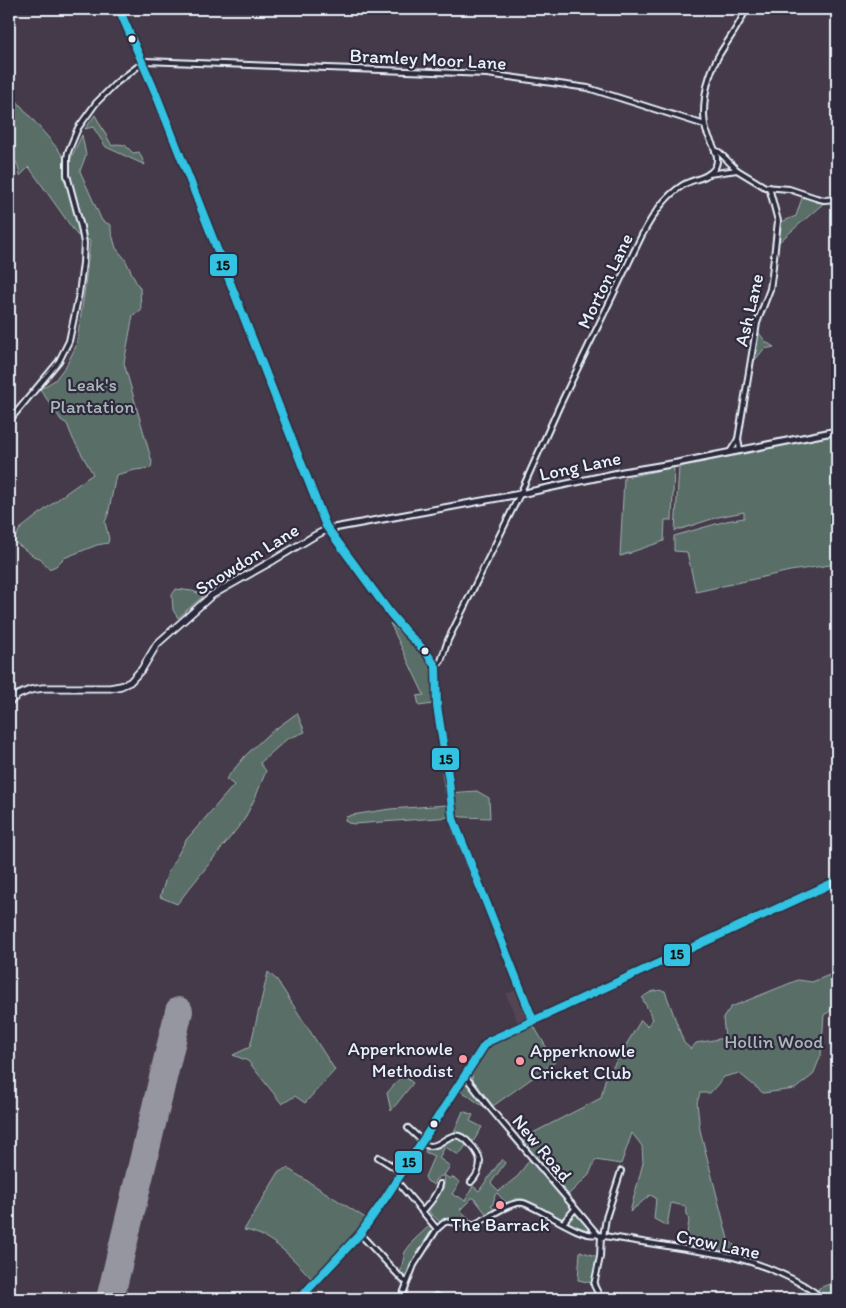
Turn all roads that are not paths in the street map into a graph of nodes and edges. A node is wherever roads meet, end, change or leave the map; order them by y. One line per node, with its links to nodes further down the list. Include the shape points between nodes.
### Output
1 (120, 9): 3 (main road)
2 (746, 9): 4 (street, via 710,75 705,101)
3 (142, 62): 4 (street, Bramley Moor Lane, via 487,74 588,88); 10 (street, via 96,103 78,128 67,158 67,174 84,242 79,294 69,340 59,361); 16 (main road)
4 (706, 125): 5 (street)
5 (715, 150): 6 (street); 7 (street, via 716,164)
6 (737, 170): 7 (street, Morton Lane); 8 (street)
7 (709, 174): 15 (street, Morton Lane, via 675,190 654,214)
8 (769, 187): 9 (street, via 789,189 824,200); 12 (street, Ash Lane, via 778,221 772,275 757,323)
9 (837, 199)
10 (9, 421)
11 (837, 431): 13 (street, Long Lane)
12 (738, 439): 13 (street, Ash Lane); 14 (street, Ash Lane)
13 (740, 450): 14 (street, Long Lane)
14 (729, 452): 15 (street, Long Lane)
15 (520, 494): 16 (street, Long Lane); 17 (street, Morton Lane)
16 (328, 530): 17 (street, via 390,613); 18 (main road, Snowdon Lane, via 212,595 157,644 130,682 110,688 30,690)
17 (436, 667): 20 (street, via 437,706 453,819)
18 (9, 702)
19 (837, 881): 20 (street)
20 (533, 1020): 21 (street, via 489,1041)
21 (465, 1076): 23 (street); 30 (street, New Road)
22 (408, 1128): 23 (street)
23 (421, 1142): 26 (street); 27 (street, via 432,1146 452,1135 464,1138 479,1156 477,1176)
24 (378, 1157): 26 (street)
25 (621, 1171): 35 (street)
26 (402, 1172): 28 (street)
27 (471, 1180)
28 (396, 1182): 31 (street); 34 (street)
29 (440, 1184): 31 (street)
30 (575, 1209): 32 (street); 35 (street, New Road)
31 (422, 1212): 33 (street)
32 (563, 1223): 33 (street, Crow Lane, via 517,1202 472,1225 448,1221); 35 (street, Crow Lane)
33 (437, 1229): 36 (street)
34 (360, 1234): 36 (street); 37 (street)
35 (600, 1236): 41 (street, via 600,1257 594,1285); 42 (street, Crow Lane, via 742,1259 783,1275)
36 (407, 1282): 38 (street)
37 (299, 1299)
38 (401, 1299)
39 (430, 1299): 40 (street, via 436,1296)
40 (444, 1299)
41 (601, 1299)
42 (823, 1299)

